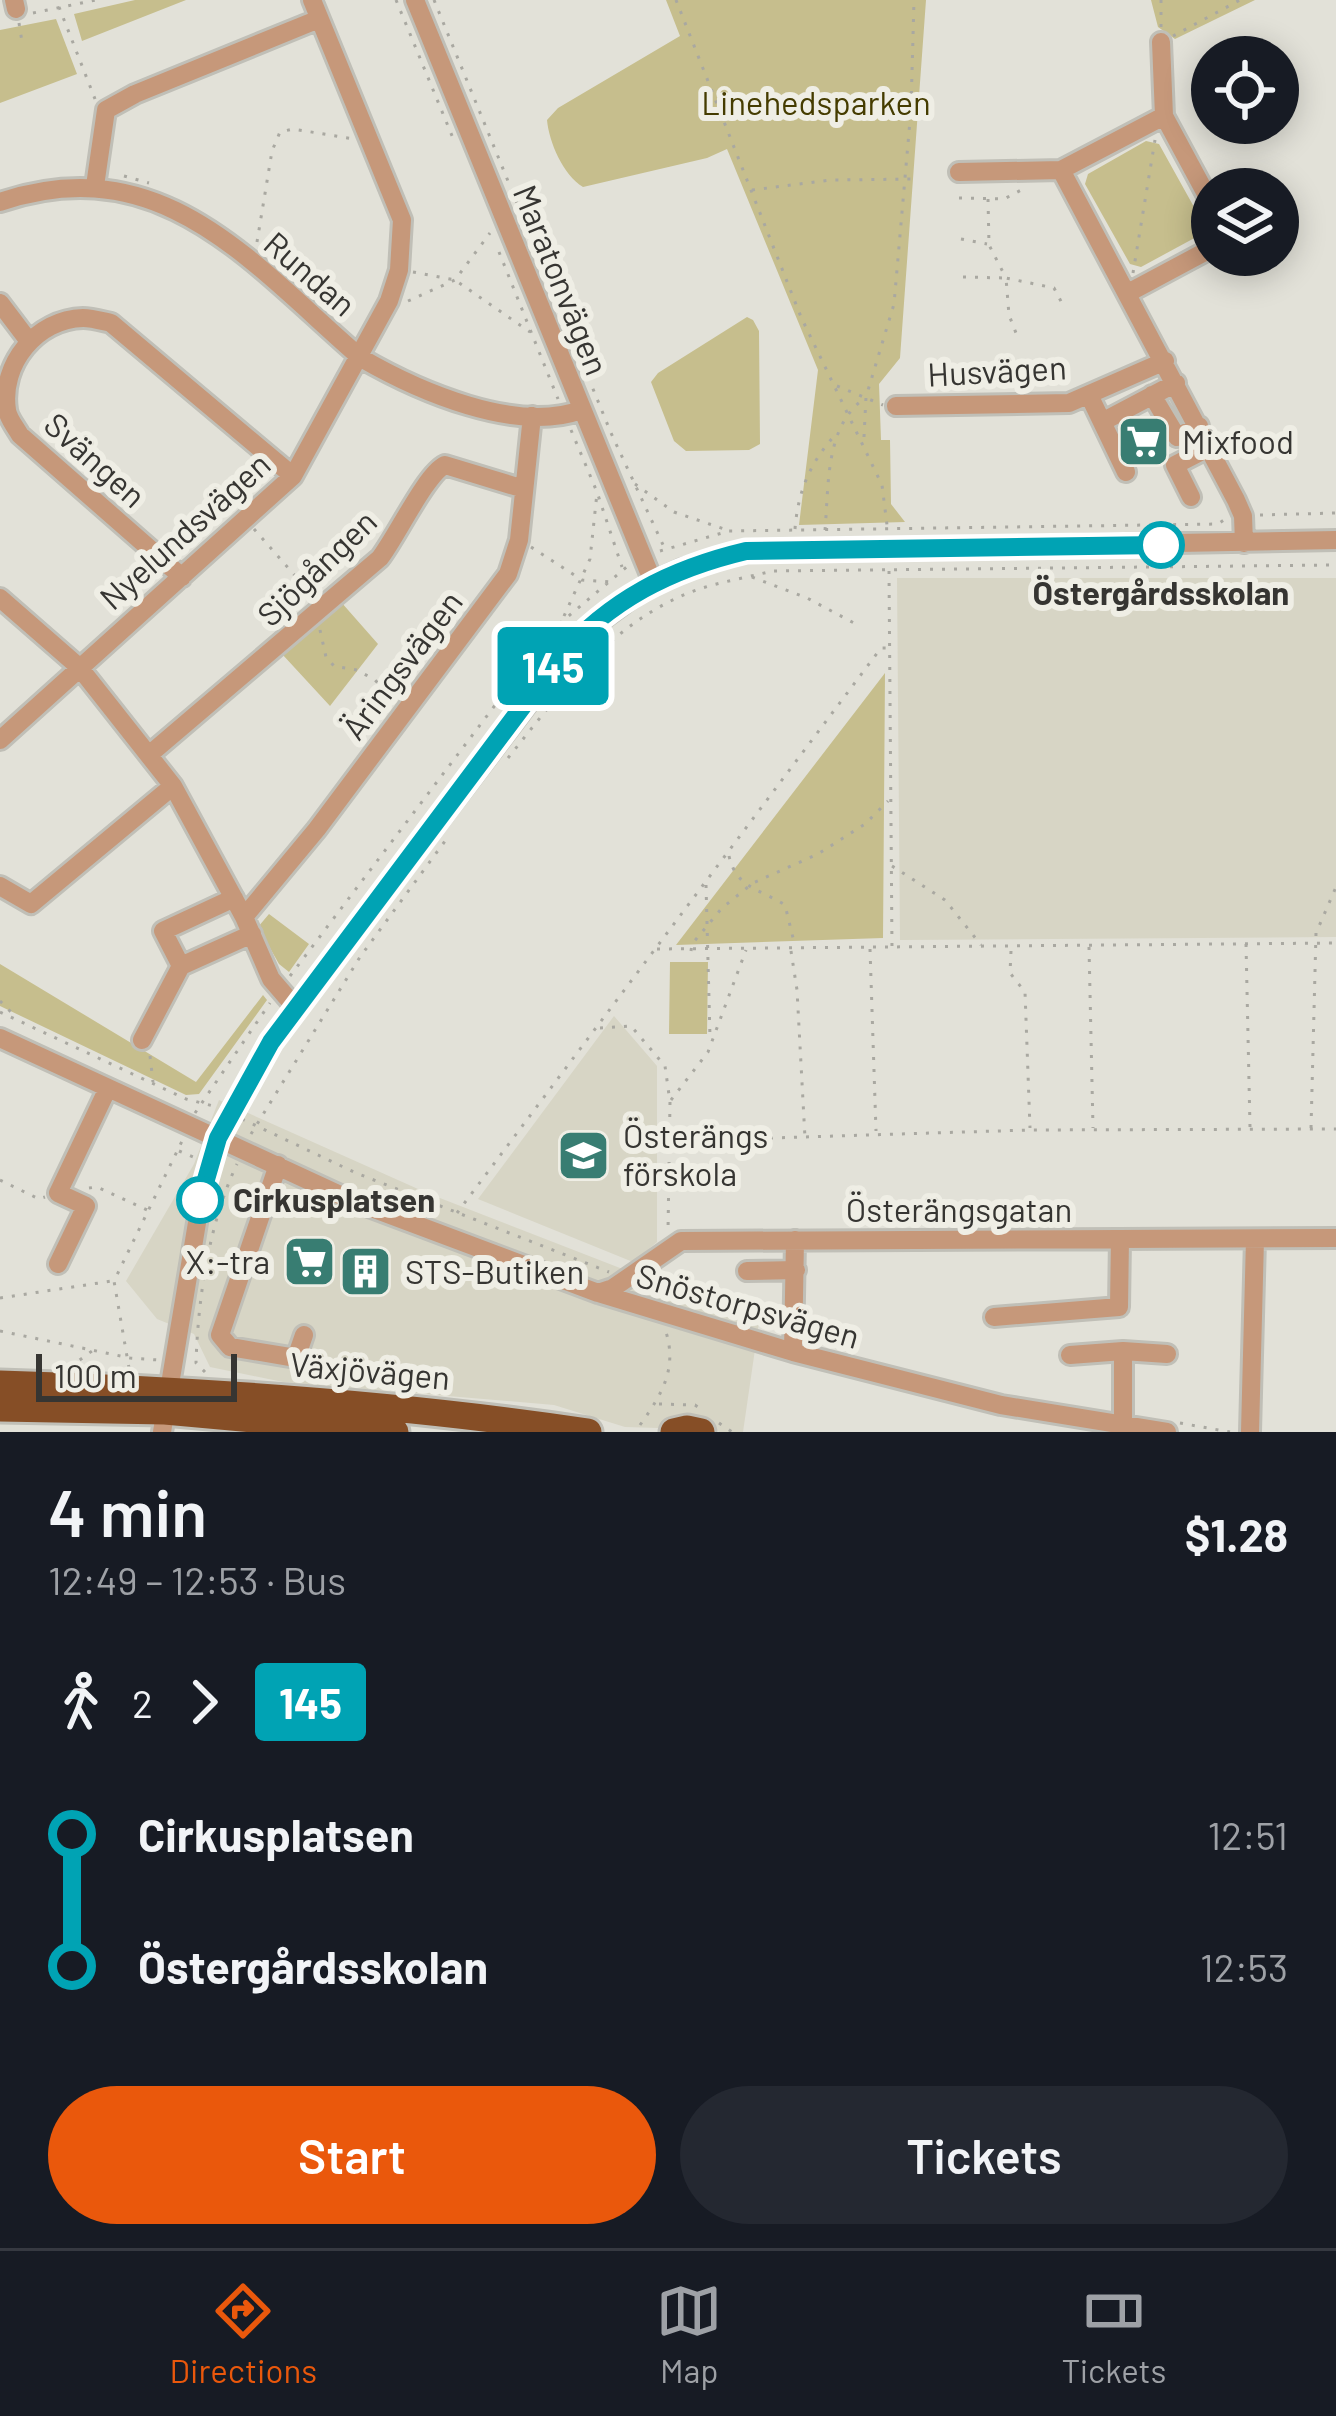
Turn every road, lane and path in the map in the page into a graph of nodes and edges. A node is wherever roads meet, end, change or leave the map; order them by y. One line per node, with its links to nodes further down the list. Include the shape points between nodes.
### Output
1 (96, 0): 10 (path)
2 (312, 0): 11 (street, Nyelundsvägen)
3 (397, 0): 17 (path)
4 (415, 0): 55 (street, Maratonvägen)
5 (434, 0): 64 (path)
6 (676, 0): 24 (path)
7 (914, 0): 21 (path)
8 (1161, 0): 13 (path)
9 (1240, 0): 13 (path)
10 (58, 7): 12 (path, via 18,16); 14 (path, via 93,99)
11 (319, 20): 14 (street); 16 (street, Nyelundsvägen)
12 (22, 42)
13 (1161, 42): 15 (street)
14 (116, 104): 23 (street, via 102,123)
15 (1164, 116): 18 (street); 19 (street); 39 (path)
16 (370, 142): 32 (path, via 280,132); 35 (street, Nyelundsvägen, via 402,220)
17 (457, 148)
18 (1192, 168)
19 (1061, 170): 20 (street); 39 (street)
20 (959, 172)
21 (905, 179): 22 (path); 24 (path); 52 (path, via 894,304)
22 (916, 179)
23 (95, 186): 28 (street, Rundan); 46 (street, Rundan, via 197,220)
24 (752, 190): 49 (path)
25 (1019, 191): 27 (path)
26 (959, 199): 27 (path)
27 (988, 199): 31 (path)
28 (0, 202)
29 (491, 232): 38 (path)
30 (961, 239): 31 (path)
31 (988, 244): 37 (path)
32 (256, 250)
33 (500, 252): 44 (path)
34 (1191, 259): 39 (street)
35 (399, 270): 38 (path); 40 (street, Nyelundsvägen)
36 (963, 278): 37 (path)
37 (1006, 278): 42 (path, via 1054,288); 43 (path)
38 (455, 280): 40 (path); 44 (path)
39 (1128, 293): 47 (street)
40 (389, 301): 46 (street, Nyelundsvägen)
41 (0, 303): 45 (street)
42 (1064, 307)
43 (1016, 333)
44 (533, 334): 55 (path)
45 (28, 340): 63 (street, via 81,318 111,323); 84 (street, Svängen, via 12,364 7,411 20,435)
46 (361, 358): 56 (street, Rundan, via 446,398); 63 (street, Nyelundsvägen)
47 (1165, 361): 48 (street); 50 (street, Husvägen)
48 (1176, 383): 51 (street); 58 (street)
49 (835, 385): 52 (path); 54 (path)
50 (1089, 394): 53 (street, Husvägen, via 1069,403); 57 (street)
51 (1152, 395): 57 (street); 58 (street, via 1177,437)
52 (866, 397): 53 (path); 54 (path); 60 (path)
53 (896, 406)
54 (848, 410): 59 (path); 60 (path)
55 (573, 413): 56 (street, Rundan); 66 (path); 79 (street, Maratonvägen)
56 (532, 416): 65 (street, Äringsvägen)
57 (1102, 422): 62 (street)
58 (1199, 426): 61 (street)
59 (836, 434): 73 (path, via 813,460); 74 (path)
60 (864, 443): 71 (path, via 882,485)
61 (1210, 447): 67 (street, via 1175,465); 69 (street)
62 (1126, 472)
63 (293, 476): 70 (street, Nyelundsvägen)
64 (632, 482): 72 (path, via 674,512); 78 (path)
65 (524, 489): 75 (street, Äringsvägen); 89 (street, Sjögången, via 445,465 434,470 380,558)
66 (597, 492): 81 (path); 85 (path)
67 (1191, 497)
68 (1336, 513): 69 (path)
69 (1243, 516): 71 (path, via 1217,524); 77 (street)
70 (246, 520): 84 (street, Nyelundsvägen); 89 (path)
71 (887, 526): 74 (path)
72 (729, 530): 73 (path); 78 (path)
73 (795, 530): 74 (path)
74 (825, 530)
75 (519, 540): 85 (path); 94 (street, Äringsvägen, via 508,574)
76 (1336, 540): 77 (street)
77 (1244, 542): 87 (street, via 746,551)
78 (665, 549): 79 (path)
79 (643, 560): 81 (path); 87 (street, Maratonvägen)
80 (1334, 566): 82 (path)
81 (622, 568): 86 (path)
82 (889, 571): 83 (path); 92 (path)
83 (751, 576): 91 (path); 97 (path, via 691,592 622,632 577,671)
84 (182, 578): 93 (street, Nyelundsvägen)
85 (582, 580): 86 (path); 90 (path)
86 (611, 582): 90 (path)
87 (652, 582): 126 (street, via 559,658)
88 (0, 598): 93 (street)
89 (317, 614): 94 (path, via 334,666 374,680); 96 (street, Sjögången)
90 (562, 621): 124 (path)
91 (854, 623)
92 (891, 648): 99 (path); 101 (path, via 881,648)
93 (79, 667): 95 (street, Nyelundsvägen); 96 (street)
94 (406, 712): 108 (street, Äringsvägen)
95 (0, 740)
96 (150, 754): 98 (street)
97 (507, 758)
98 (172, 785): 104 (street, via 31,904); 107 (street)
99 (890, 799): 102 (path); 105 (path, via 818,854)
100 (452, 831): 139 (path, via 360,957)
101 (729, 854): 103 (path); 105 (path)
102 (892, 866): 114 (path, via 945,900); 116 (path)
103 (706, 883): 109 (path); 118 (path)
104 (0, 886)
105 (748, 887): 109 (path); 119 (path, via 785,905)
106 (1336, 887): 112 (path)
107 (234, 898): 108 (street); 123 (street, via 163,931)
108 (248, 925): 123 (street, Äringsvägen); 124 (street)
109 (707, 926): 121 (path); 122 (path)
110 (1336, 943): 112 (path)
111 (1246, 944): 112 (path); 113 (path); 140 (path)
112 (1315, 944): 144 (path)
113 (1089, 946): 117 (path); 143 (path)
114 (982, 947): 116 (path); 117 (path)
115 (870, 948): 116 (path); 119 (path); 145 (path)
116 (892, 948)
117 (1011, 948): 142 (path, via 1010,973 1025,992)
118 (656, 949): 121 (path); 129 (path)
119 (793, 949): 120 (path); 148 (path)
120 (746, 950): 122 (path); 131 (path)
121 (691, 951): 122 (path)
122 (708, 951): 131 (path)
123 (182, 966): 130 (street)
124 (279, 990): 126 (street); 136 (path)
125 (0, 1001): 128 (path)
126 (296, 1008): 137 (street)
127 (0, 1012): 128 (path)
128 (19, 1020): 133 (path)
129 (598, 1028): 135 (path, via 631,1026 665,1066); 151 (path)
130 (142, 1040): 133 (path)
131 (710, 1040): 135 (path)
132 (1, 1042): 134 (street, Snöstorpsvägen)
133 (153, 1084): 136 (path)
134 (108, 1088): 138 (street, Snöstorpsvägen); 157 (street, via 58,1193 86,1206)
135 (670, 1102): 156 (path)
136 (200, 1103): 137 (path); 138 (path)
137 (230, 1112): 139 (path); 146 (street)
138 (190, 1124): 146 (street, Snöstorpsvägen); 161 (path)
139 (255, 1125): 149 (path); 151 (path)
140 (1250, 1129): 143 (path); 144 (path)
141 (1336, 1129): 144 (path)
142 (1030, 1130): 143 (path); 145 (path)
143 (1093, 1130)
144 (1311, 1130)
145 (876, 1133): 148 (path)
146 (218, 1138): 149 (street, Snöstorpsvägen); 181 (street)
147 (770, 1138): 148 (path)
148 (805, 1138)
149 (244, 1150): 150 (street, Snöstorpsvägen); 179 (path, via 211,1249 197,1330 196,1363 209,1372)
150 (278, 1166): 162 (street, Snöstorpsvägen); 165 (street)
151 (457, 1213): 160 (path)
152 (1336, 1238): 154 (street, Österängsgatan)
153 (1120, 1239): 154 (street, Österängsgatan); 155 (street, Österängsgatan); 167 (street, via 1119,1307)
154 (1255, 1239): 191 (street)
155 (795, 1240): 156 (street, Österängsgatan); 159 (street)
156 (674, 1245): 160 (street)
157 (58, 1264)
158 (747, 1270): 159 (street)
159 (796, 1270): 171 (street)
160 (627, 1279): 162 (street); 166 (path, via 672,1298)
161 (114, 1281): 164 (path); 175 (path)
162 (598, 1293): 166 (street, Snöstorpsvägen)
163 (209, 1297): 165 (street)
164 (0, 1298)
165 (231, 1305): 169 (street, via 220,1335 230,1347 296,1358)
166 (667, 1314): 171 (street, Snöstorpsvägen); 183 (path, via 674,1354 668,1379)
167 (994, 1317)
168 (0, 1331): 170 (path)
169 (304, 1335)
170 (93, 1350): 175 (path); 176 (path)
171 (794, 1352): 182 (street, Snöstorpsvägen)
172 (1123, 1352): 173 (street); 174 (street); 184 (street)
173 (1167, 1354)
174 (1070, 1355)
175 (130, 1358): 178 (path)
176 (69, 1368)
177 (0, 1384): 178 (highway, Växjövägen)
178 (128, 1388): 181 (highway, Växjövägen)
179 (208, 1394): 181 (highway, Växjövägen); 187 (highway, Växjövägen)
180 (0, 1408): 181 (highway, Växjövägen)
181 (165, 1411): 186 (highway, Växjövägen)
182 (1057, 1423): 184 (street, Snöstorpsvägen)
183 (640, 1425)
184 (1123, 1425): 185 (street, Snöstorpsvägen)
185 (1171, 1427): 190 (path)
186 (395, 1432)
187 (589, 1432)
188 (674, 1432): 189 (highway)
189 (701, 1432)
190 (1230, 1432)
191 (1250, 1432)

